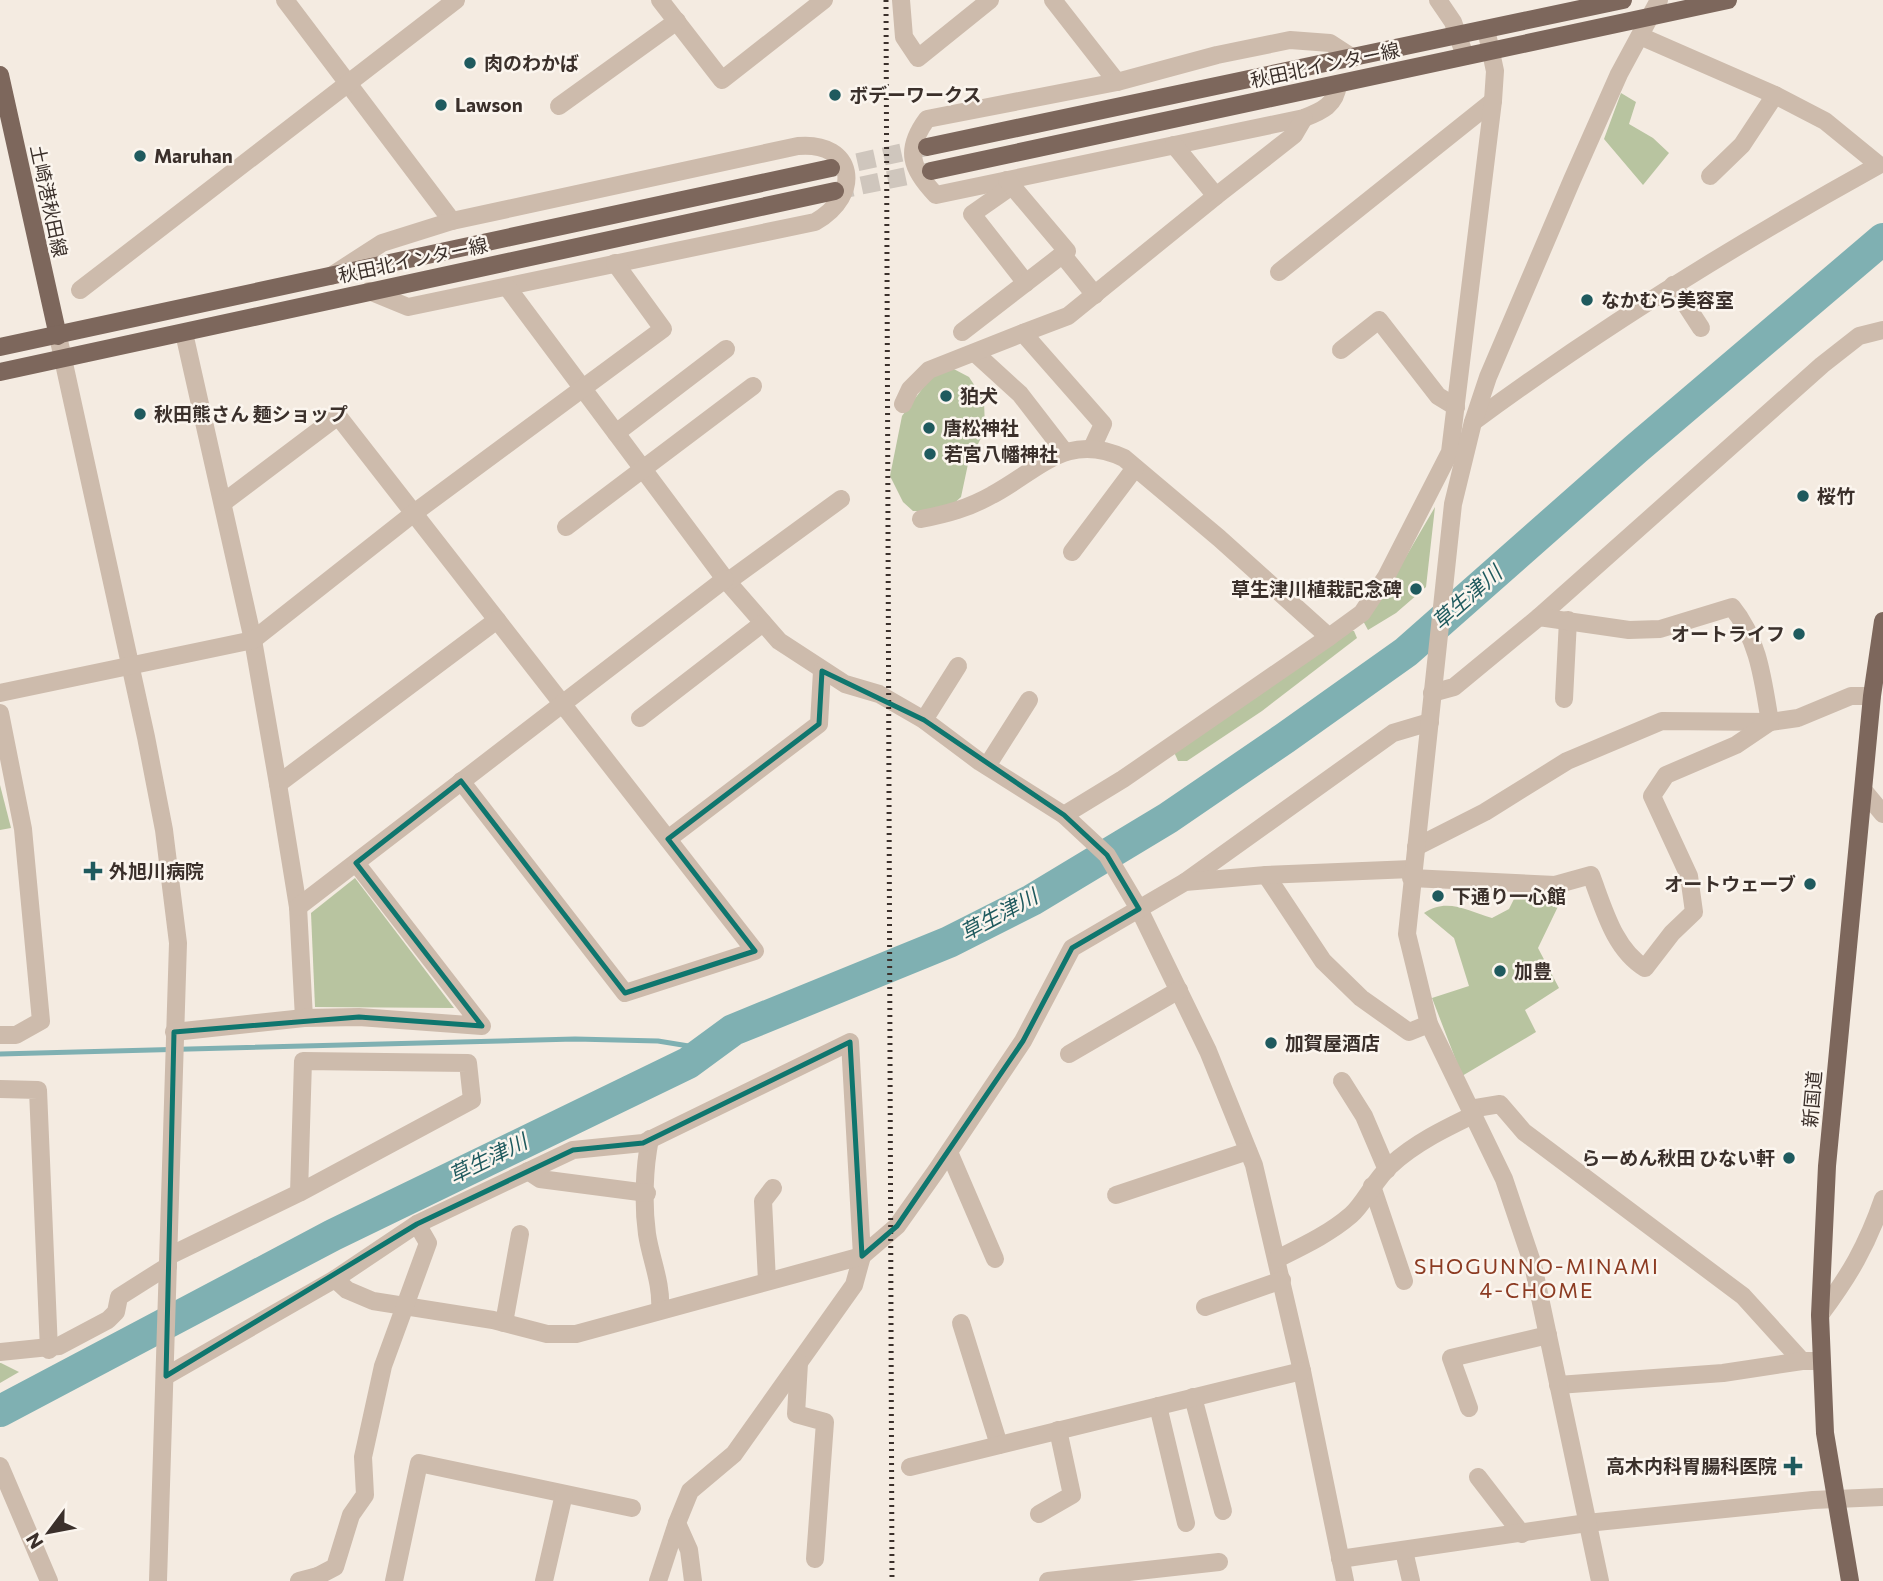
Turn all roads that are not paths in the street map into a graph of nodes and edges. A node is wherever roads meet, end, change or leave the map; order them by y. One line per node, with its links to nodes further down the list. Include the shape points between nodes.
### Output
1 (285, 0): 22 (street)
2 (456, 0): 22 (street)
3 (660, 0): 13 (street)
4 (824, 0): 13 (street, via 722,80)
5 (901, 0): 6 (street, via 904,37 918,58)
6 (990, 0)
7 (1053, 0): 21 (street)
8 (1438, 0): 15 (street)
9 (1623, 0): 14 (main road, 秋田北インター線)
10 (1659, 0): 12 (street)
11 (1728, 0): 12 (main road, 秋田北インター線)
12 (1650, 16): 16 (street); 17 (main road, 秋田北インター線)
13 (677, 22): 26 (street)
14 (1486, 29): 15 (main road, 秋田北インター線); 17 (street)
15 (1459, 35): 18 (street); 19 (main road, 秋田北インター線)
16 (1640, 36): 24 (street); 65 (street, via 1567,192 1488,377)
17 (1491, 51): 18 (main road, 秋田北インター線); 25 (street)
18 (1465, 56): 23 (main road, 秋田北インター線)
19 (1353, 58): 21 (street, via 1330,43 1290,40); 29 (main road, 秋田北インター線)
20 (0, 75): 54 (main road, 土崎港秋田線)
21 (1116, 82): 33 (street, via 927,119 918,131 914,168 936,195)
22 (349, 84): 36 (street); 46 (street)
23 (1338, 84): 27 (street, via 1331,105); 31 (main road, 秋田北インター線)
24 (1774, 95): 32 (street, via 1742,145); 44 (street, via 1825,121 1879,165)
25 (1493, 101): 41 (street); 64 (street)
26 (559, 106)
27 (1304, 118): 28 (street); 35 (street, via 1294,135)
28 (1174, 145): 33 (street); 35 (street)
29 (927, 147)
30 (831, 168): 39 (main road, 秋田北インター線)
31 (931, 171)
32 (1710, 176)
33 (1010, 183): 38 (street, via 1067,251); 43 (street, via 972,215)
34 (835, 191): 47 (main road, 秋田北インター線)
35 (1216, 196): 48 (street)
36 (452, 221): 37 (street); 40 (street, via 798,146 825,148 838,158 845,172 844,197 832,212 815,222)
37 (391, 239): 39 (street); 42 (street)
38 (1062, 254): 43 (street); 48 (street)
39 (394, 263): 42 (main road, 秋田北インター線)
40 (615, 263): 45 (street); 62 (street, via 663,329)
41 (1279, 272)
42 (327, 278): 54 (main road, 秋田北インター線)
43 (1026, 283): 51 (street)
44 (1673, 285): 49 (street); 65 (street, via 1575,347)
45 (507, 286): 47 (street, via 408,307); 62 (street)
46 (80, 290)
47 (369, 291): 52 (main road, 秋田北インター線)
48 (1095, 295): 53 (street, via 1069,316)
49 (1701, 328)
50 (1883, 330): 79 (street, via 1859,336 1822,365)
51 (962, 332)
52 (184, 333): 59 (main road, 秋田北インター線); 73 (street)
53 (1023, 333): 58 (street); 67 (street, via 1102,424)
54 (58, 336): 55 (main road, 秋田北インター線); 59 (street)
55 (0, 347)
56 (726, 349): 66 (street)
57 (1341, 350): 64 (street, via 1379,320 1438,396)
58 (975, 353): 63 (street, via 929,370 910,389); 68 (street, via 1020,394)
59 (63, 359): 60 (main road, 秋田北インター線); 88 (street)
60 (0, 372)
61 (753, 386): 70 (street)
62 (584, 389): 66 (street); 74 (street)
63 (903, 404)
64 (1456, 407): 69 (street)
65 (1471, 430): 69 (street); 90 (street, via 1453,504)
66 (616, 433): 70 (street)
67 (1092, 449): 68 (street); 71 (street, via 1106,449)
68 (1064, 451): 75 (street, via 960,511)
69 (1450, 452): 84 (street, via 1386,577 1362,612)
70 (644, 467): 76 (street); 78 (street)
71 (1135, 468): 77 (street); 84 (street)
72 (841, 499): 78 (street)
73 (224, 502): 74 (street, via 338,416); 85 (street)
74 (414, 513): 80 (street); 85 (street)
75 (921, 519)
76 (566, 527)
77 (1072, 552)
78 (726, 580): 83 (street); 95 (street)
79 (1539, 617): 81 (street); 90 (street, via 1454,687)
80 (497, 620): 95 (street); 103 (street)
81 (1568, 620): 93 (street); 100 (street, via 1629,630 1660,629 1732,607 1744,621 1760,662)
82 (1883, 621): 86 (main road, 新国道)
83 (763, 623): 89 (street, via 779,641); 97 (street)
84 (1329, 638): 106 (street)
85 (253, 640): 88 (street); 103 (street)
86 (1881, 652): 92 (main road, 新国道)
87 (958, 666): 98 (street)
88 (131, 668): 91 (street); 119 (street, via 164,830 178,943)
89 (822, 671): 98 (street, via 879,694); 107 (street, via 819,724)
90 (1432, 690): 99 (street)
91 (0, 693)
92 (1872, 696): 100 (street, via 1851,696 1798,718); 104 (main road, 新国道)
93 (1564, 699)
94 (1029, 700): 101 (street)
95 (563, 705): 102 (street); 107 (street)
96 (0, 713): 118 (street, via 23,830 41,1021 16,1035)
97 (640, 718)
98 (924, 720): 101 (street)
99 (1430, 722): 108 (street); 112 (street, via 1393,733)
100 (1770, 722): 108 (street, via 1662,721 1567,761 1485,812); 110 (street, via 1736,745 1666,775 1652,796 1689,876 1694,912 1645,968 1630,959 1612,928 1591,875 1555,885)
101 (987, 766): 106 (street)
102 (461, 781): 107 (street, via 625,993 755,951); 109 (street)
103 (278, 784): 114 (street)
104 (1864, 791): 105 (street); 148 (main road, 新国道, via 1827,1166)
105 (1883, 814)
106 (1069, 819): 113 (street, via 1107,855)
107 (668, 839)
108 (1416, 847): 110 (street)
109 (356, 863): 114 (street); 116 (street, via 482,1026)
110 (1411, 874): 111 (street); 117 (street, via 1407,934)
111 (1266, 875): 112 (street); 117 (street, via 1323,961 1361,998 1409,1032)
112 (1185, 882): 113 (street)
113 (1136, 904): 115 (street); 126 (street, via 1072,948 1023,1041)
114 (298, 907): 116 (street)
115 (1179, 990): 120 (street); 125 (street)
116 (304, 1018): 119 (street)
117 (1429, 1024): 123 (street)
118 (0, 1035)
119 (174, 1035): 140 (street)
120 (1069, 1054)
121 (1342, 1081): 127 (street, via 1364,1116)
122 (0, 1089): 152 (street, via 38,1090)
123 (1471, 1112): 127 (street, via 1429,1136); 151 (street, via 1512,1204 1533,1265); 154 (street, via 1500,1104 1524,1132 1743,1296)
124 (650, 1139): 128 (street, via 573,1150); 132 (street); 137 (street, via 850,1042)
125 (1248, 1151): 133 (street); 139 (street)
126 (949, 1152): 137 (street, via 897,1226); 138 (street)
127 (1387, 1170): 129 (street)
128 (528, 1171): 132 (street, via 540,1179); 135 (street)
129 (1372, 1186): 139 (street, via 1353,1213 1321,1237); 144 (street)
130 (773, 1188): 143 (street, via 763,1201)
131 (299, 1193): 131 (street, via 472,1100 468,1063 303,1060); 140 (street)
132 (647, 1193): 147 (street, via 647,1232 661,1292)
133 (1116, 1195)
134 (1883, 1199): 148 (street, via 1853,1271)
135 (417, 1224): 141 (street); 145 (street, via 428,1243)
136 (520, 1234): 149 (street)
137 (862, 1256): 143 (street); 156 (street, via 854,1285)
138 (995, 1259)
139 (1278, 1259): 142 (street)
140 (168, 1265): 152 (street, via 119,1297 116,1312 108,1321); 158 (street)
141 (335, 1279): 145 (street, via 347,1290 373,1301); 158 (street)
142 (1282, 1280): 146 (street); 157 (street)
143 (767, 1281): 147 (street)
144 (1404, 1281)
145 (407, 1306): 149 (street); 182 (street, via 380,1379 363,1457 365,1494 351,1515 334,1567)
146 (1205, 1307)
147 (660, 1310): 149 (street, via 576,1334 547,1334)
148 (1820, 1315): 155 (main road, 新国道)
149 (504, 1323)
150 (961, 1323): 164 (street)
151 (1548, 1335): 159 (street); 162 (street, via 1451,1358)
152 (49, 1350): 153 (street)
153 (0, 1352)
154 (1801, 1361): 155 (street); 159 (street, via 1723,1373)
155 (1820, 1361): 170 (main road, 新国道, via 1825,1433)
156 (799, 1363): 175 (street, via 734,1454 690,1491); 179 (street, via 796,1414 825,1422)
157 (1302, 1371): 160 (street); 180 (street)
158 (166, 1376): 184 (street)
159 (1559, 1385): 176 (street)
160 (1193, 1397): 161 (street); 172 (street)
161 (1158, 1406): 163 (street); 174 (street)
162 (1469, 1408)
163 (1058, 1430): 164 (street); 173 (street, via 1072,1495)
164 (999, 1445): 166 (street)
165 (0, 1466): 183 (street)
166 (911, 1466)
167 (1478, 1477): 177 (street)
168 (564, 1494): 171 (street); 186 (street, via 419,1462); 187 (street)
169 (1883, 1497): 170 (street)
170 (1837, 1500): 176 (street); 195 (main road, 新国道)
171 (632, 1508)
172 (1223, 1511)
173 (1039, 1514)
174 (1186, 1522)
175 (677, 1523): 188 (street); 189 (street, via 689,1550)
176 (1587, 1523): 177 (street); 194 (street)
177 (1522, 1534): 178 (street)
178 (1404, 1552): 180 (street); 193 (street)
179 (815, 1559)
180 (1340, 1559): 192 (street)
181 (1219, 1562): 191 (street)
182 (318, 1579): 185 (street)
183 (49, 1581)
184 (158, 1581)
185 (299, 1581)
186 (394, 1581)
187 (544, 1581)
188 (658, 1581)
189 (693, 1581)
190 (1041, 1581): 191 (street)
191 (1048, 1581)
192 (1345, 1581)
193 (1411, 1581)
194 (1600, 1581)
195 (1850, 1581)

